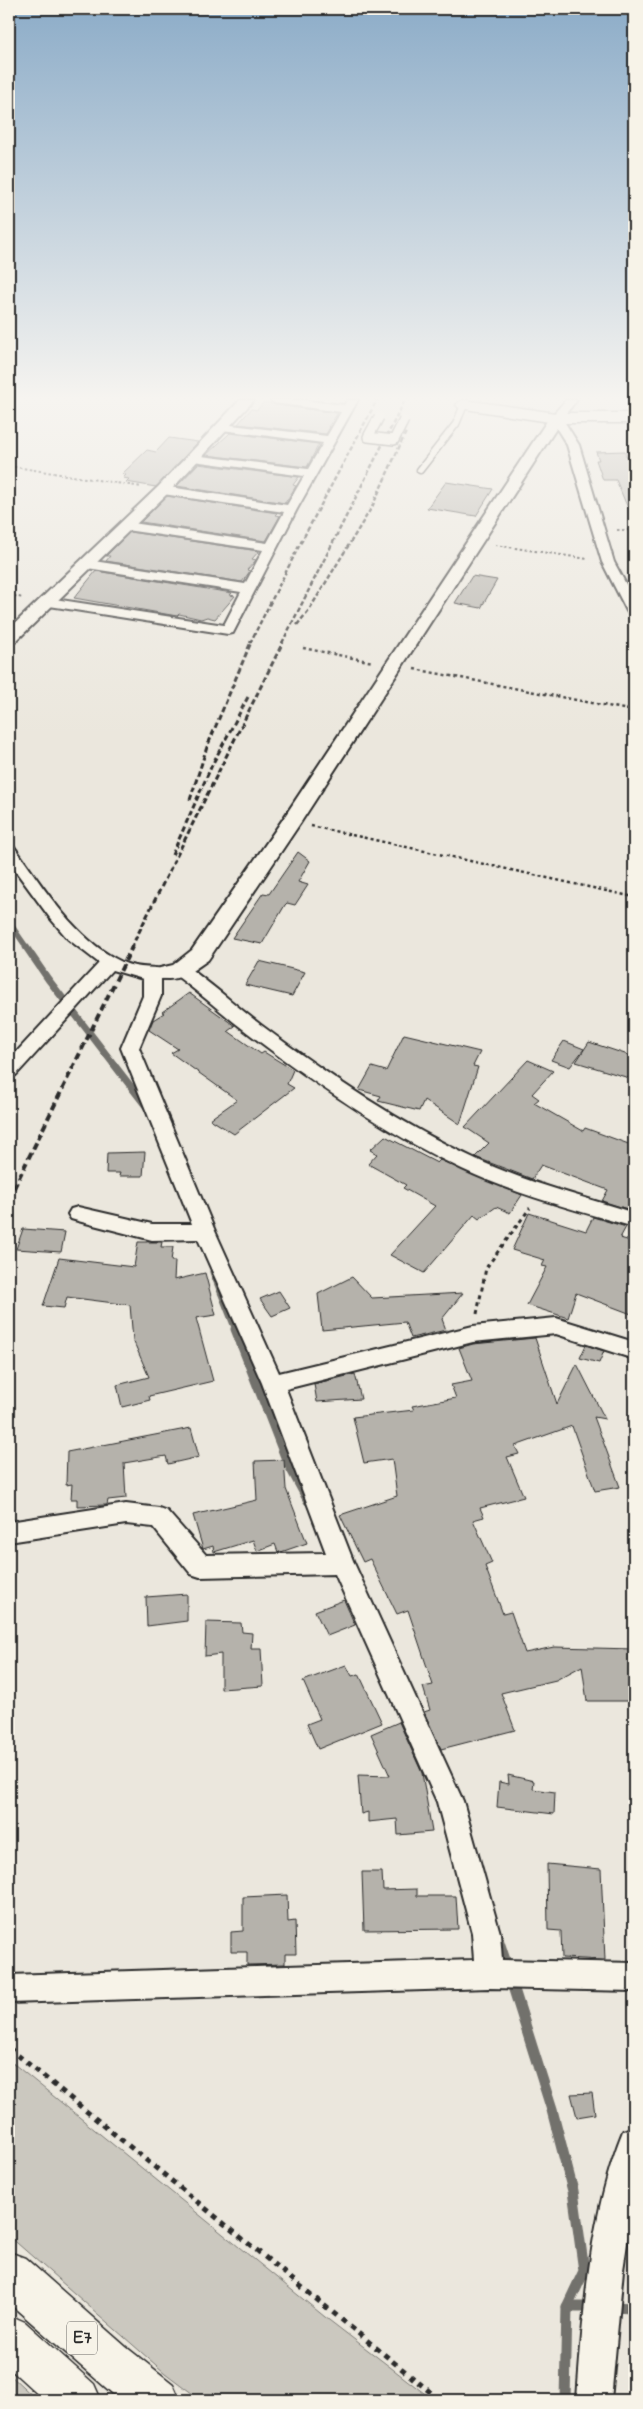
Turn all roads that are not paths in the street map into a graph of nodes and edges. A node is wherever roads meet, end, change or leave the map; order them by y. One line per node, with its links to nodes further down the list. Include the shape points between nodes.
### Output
1 (140, 512): 5 (street)
2 (289, 512): 6 (street)
3 (495, 512): 14 (street, via 200,955)
4 (593, 512): 10 (street, via 608,562)
5 (126, 526): 6 (street); 7 (street)
6 (272, 548): 8 (street)
7 (87, 564): 8 (street); 9 (street)
8 (250, 589): 9 (street, via 228,630)
9 (48, 602): 11 (street)
10 (634, 611)
11 (9, 638)
12 (9, 851): 13 (street, via 66,928)
13 (108, 964): 14 (street); 15 (street)
14 (167, 973): 17 (street, via 209,990 263,1035 394,1124 470,1165 541,1193); 18 (street, via 152,996 130,1048)
15 (9, 1071)
16 (78, 1214): 18 (street, via 152,1232)
17 (634, 1220)
18 (205, 1231): 20 (street)
19 (634, 1350): 20 (street, via 556,1326 473,1334)
20 (273, 1383): 22 (street)
21 (9, 1532): 22 (street, via 126,1514 159,1518 200,1566)
22 (342, 1563): 23 (street, via 450,1800 486,1933)
23 (489, 1974): 24 (street); 25 (street)
24 (634, 1977)
25 (9, 1989)
26 (634, 2142): 31 (street, via 621,2181 612,2238)
27 (9, 2274): 30 (main road, E7)
28 (9, 2338): 29 (main road, E7)
29 (78, 2400)
30 (157, 2400)
31 (594, 2400)

